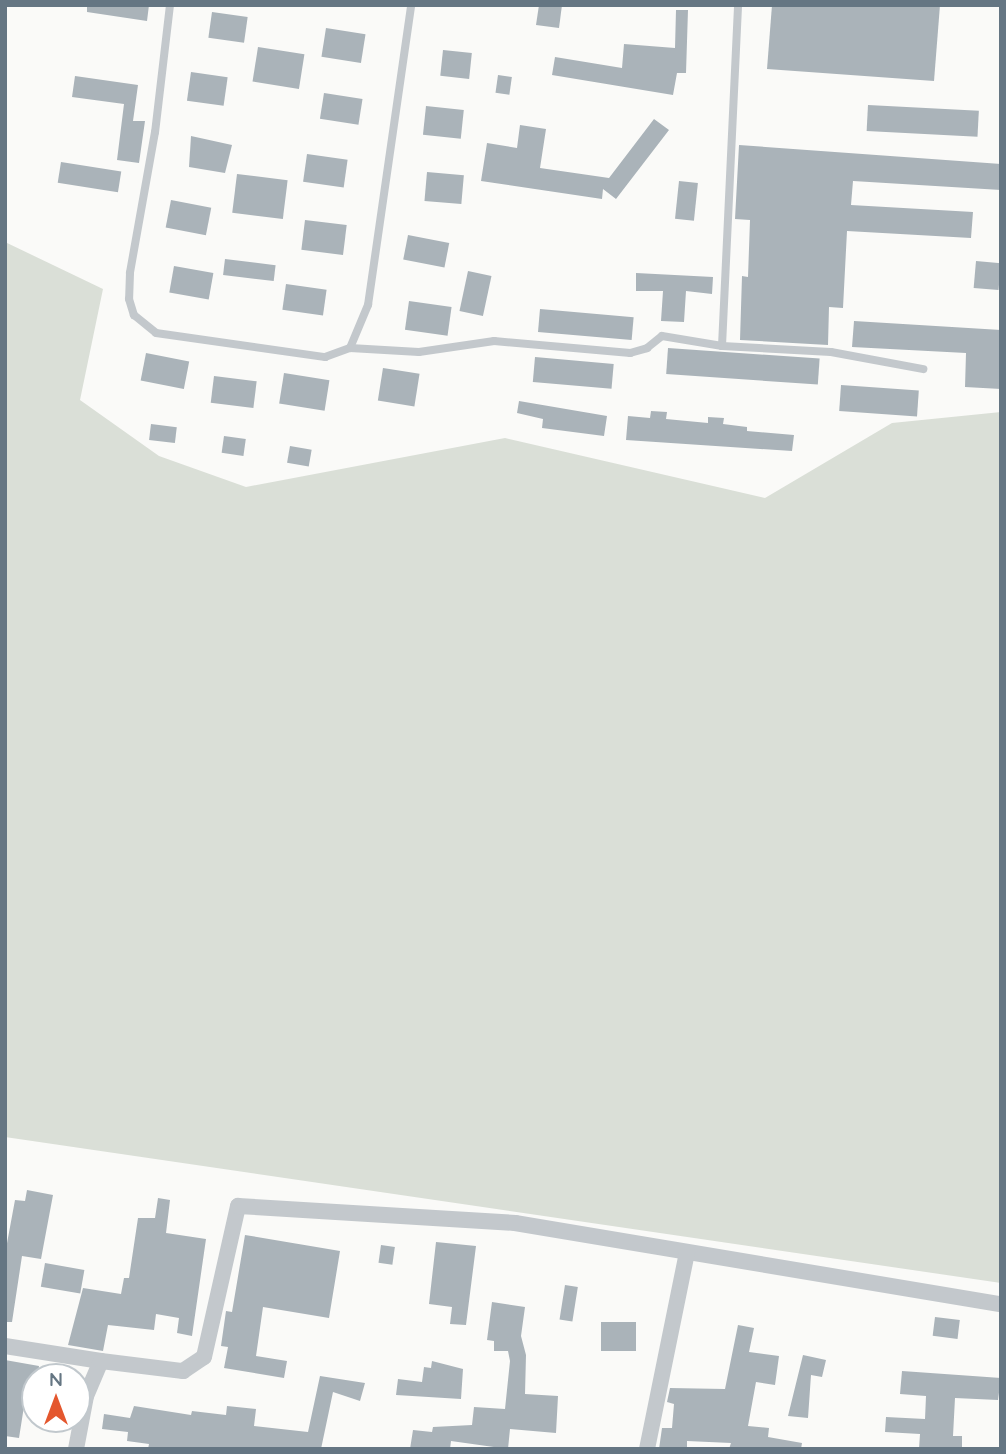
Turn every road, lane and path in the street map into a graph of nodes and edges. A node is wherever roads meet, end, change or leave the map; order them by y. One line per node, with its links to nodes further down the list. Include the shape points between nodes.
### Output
1 (170, 5): 5 (lane, via 155,132 130,273 134,315 156,333 325,357)
2 (411, 5): 5 (lane, via 368,305)
3 (738, 5): 4 (lane)
4 (722, 346): 5 (lane, via 662,336 647,348 630,353 494,341 419,352); 6 (lane, via 831,352)
5 (350, 348)
6 (923, 369)
7 (687, 1252): 8 (street); 10 (street, via 514,1223 238,1206 204,1357 183,1371); 12 (street)
8 (1001, 1304)
9 (5, 1346): 10 (street)
10 (102, 1361): 11 (street, via 86,1396)
11 (76, 1449)
12 (647, 1449)

